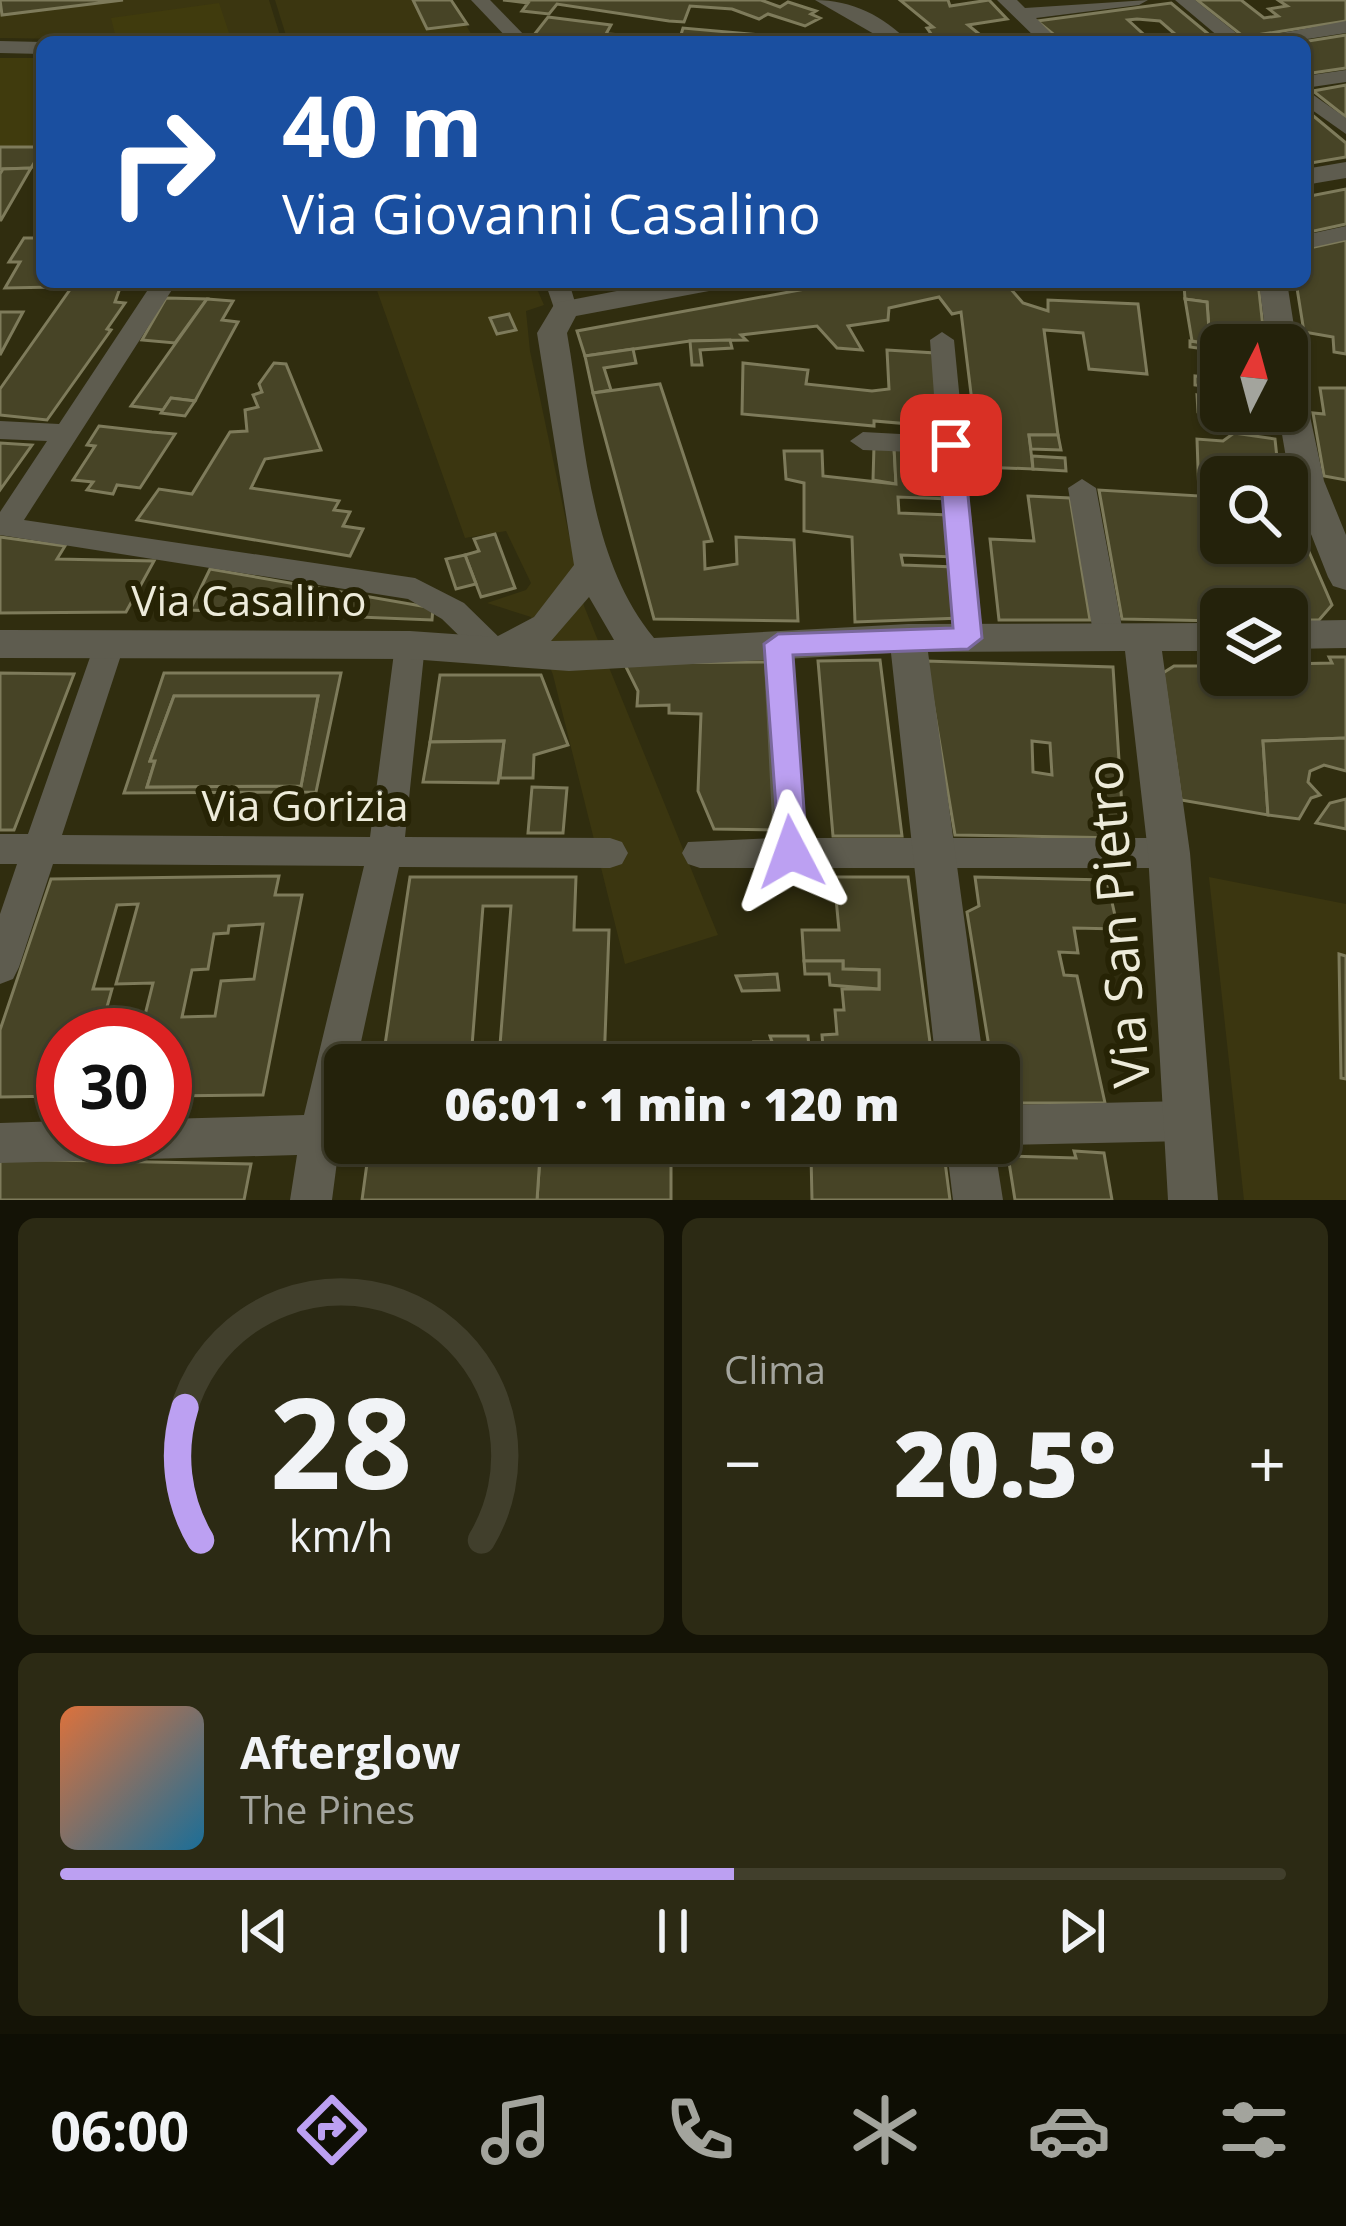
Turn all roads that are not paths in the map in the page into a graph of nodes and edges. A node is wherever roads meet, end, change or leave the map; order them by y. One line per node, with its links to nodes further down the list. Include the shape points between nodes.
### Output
1 (480, 0): 8 (street)
2 (824, 0): 9 (street)
3 (1006, 0): 6 (street)
4 (1138, 0): 6 (street)
5 (1184, 0): 11 (street)
6 (1022, 14): 10 (street)
7 (1346, 27): 12 (street)
8 (516, 36)
9 (891, 36)
10 (1045, 36)
11 (1229, 36)
12 (1290, 36)
13 (0, 47): 14 (street)
14 (36, 48)
15 (1346, 76): 16 (street)
16 (1311, 81)
17 (1311, 100): 18 (street)
18 (1346, 128)
19 (1346, 170): 20 (street)
20 (1311, 177)
21 (1346, 233): 22 (street)
22 (1311, 241)
23 (161, 288): 31 (street)
24 (646, 288): 26 (street)
25 (1274, 288): 27 (street)
26 (561, 296): 35 (street, via 552,333)
27 (1279, 324)
28 (942, 340): 33 (street)
29 (0, 430): 31 (street)
30 (1297, 432): 36 (street, via 1307,481)
31 (63, 433): 48 (street, via 4,526 416,589)
32 (863, 441): 33 (street)
33 (951, 445): 41 (street)
34 (1082, 488): 42 (street)
35 (592, 567): 47 (street); 48 (street, via 548,627)
36 (1346, 577)
37 (1346, 634): 38 (street)
38 (1308, 635)
39 (1200, 637): 42 (street, Via Casalino)
40 (908, 638): 41 (street, Via Casalino); 46 (street, Via Casalino); 54 (street)
41 (968, 638): 42 (street, Via Casalino)
42 (1125, 638): 55 (street, Via San Pietro)
43 (0, 644): 44 (street, Via Casalino)
44 (110, 644): 45 (street, Via Casalino); 49 (street)
45 (410, 644): 48 (street, Via Casalino); 50 (street)
46 (778, 644): 47 (street, Via Casalino); 52 (street)
47 (644, 652): 48 (street, Via Casalino)
48 (497, 653)
49 (40, 848): 50 (street, Via Gorizia); 51 (street, Via Gorizia); 57 (street)
50 (386, 848): 56 (street, Via Gorizia); 58 (street)
51 (0, 849)
52 (791, 852): 53 (street); 54 (street)
53 (700, 853)
54 (934, 853): 55 (street); 59 (street)
55 (1169, 853): 60 (street, Via San Pietro)
56 (610, 854)
57 (0, 967)
58 (350, 1044)
59 (957, 1044)
60 (1186, 1121): 61 (street); 68 (street, Via San Pietro)
61 (1020, 1125)
62 (324, 1134): 63 (street)
63 (0, 1144)
64 (324, 1161): 66 (street)
65 (973, 1164): 67 (street)
66 (311, 1200)
67 (978, 1200)
68 (1193, 1200)

